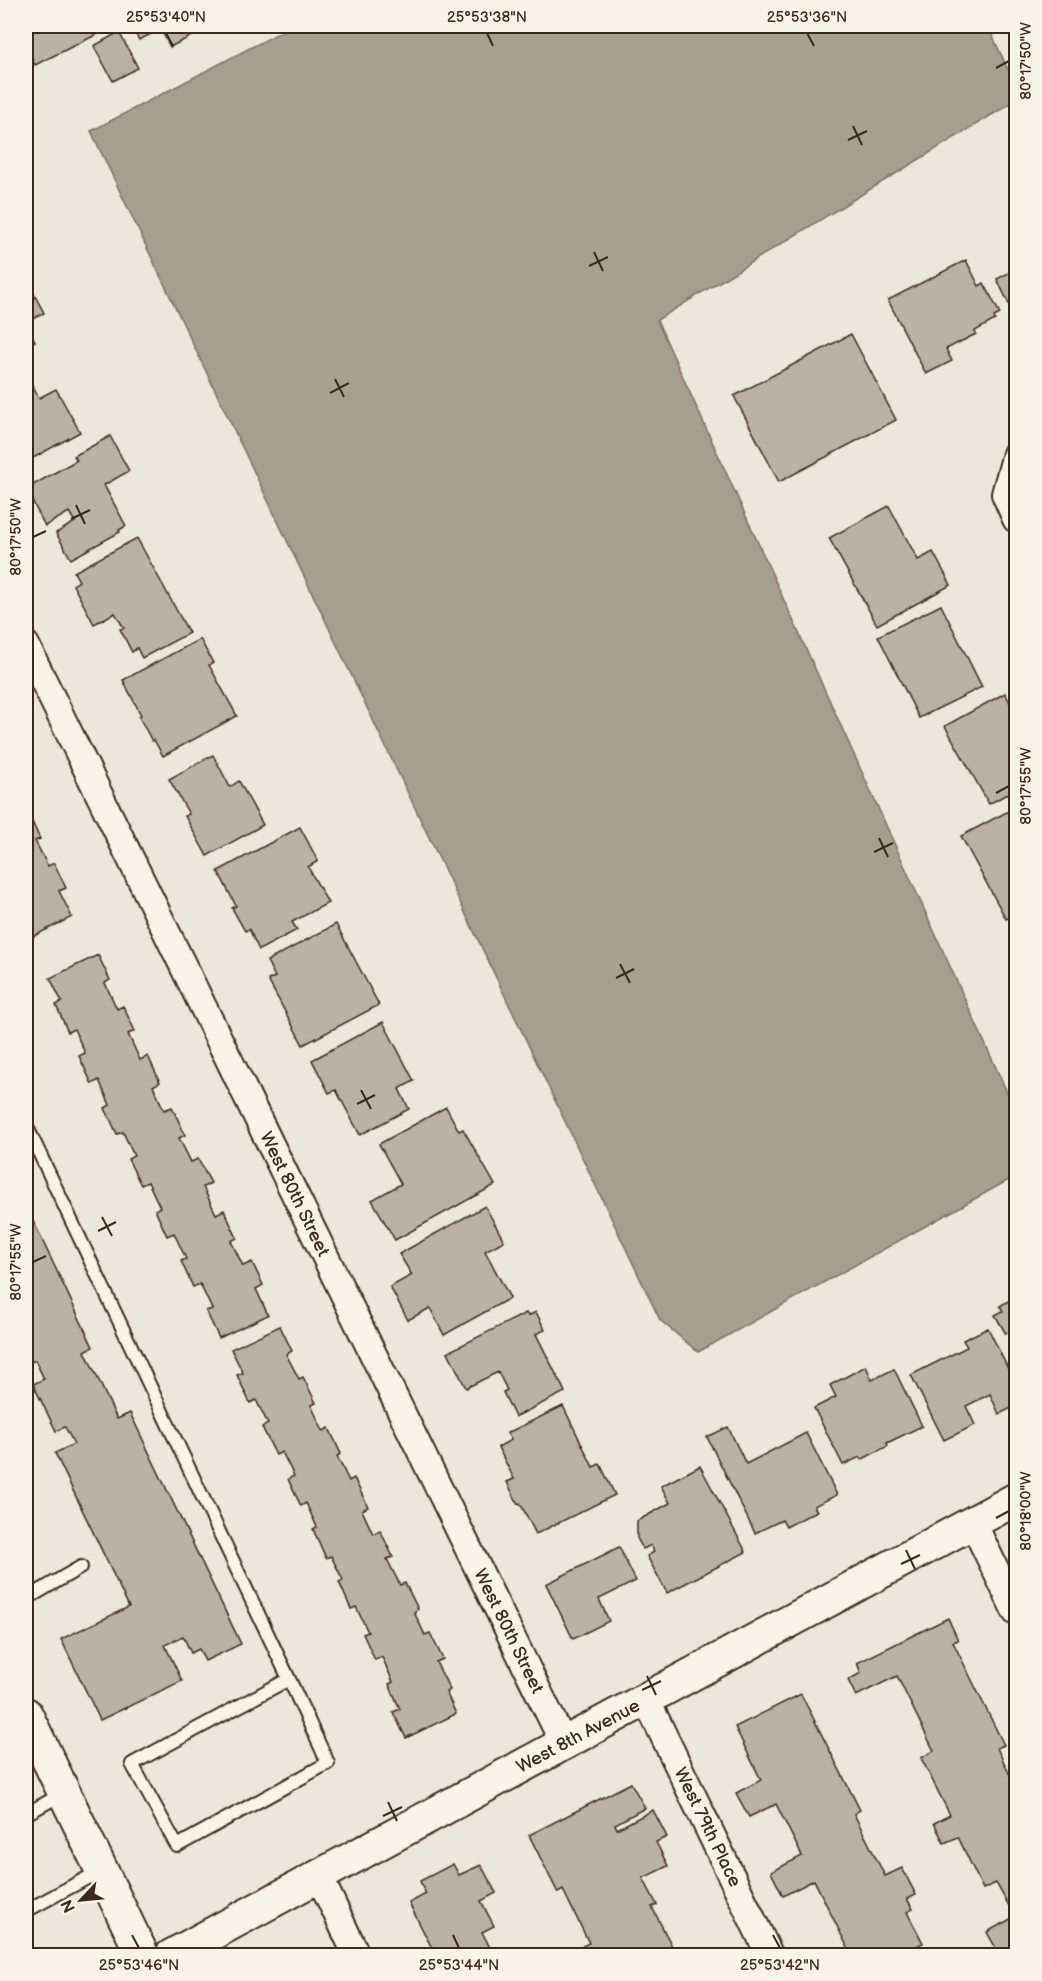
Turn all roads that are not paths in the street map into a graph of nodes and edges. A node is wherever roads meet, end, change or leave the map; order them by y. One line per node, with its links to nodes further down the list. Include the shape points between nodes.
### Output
1 (1017, 454): 2 (street, via 1005,494)
2 (1017, 519)
3 (26, 645): 13 (street, West 80th Street)
4 (26, 1125): 10 (lane)
5 (1017, 1499): 6 (street, West 8th Avenue)
6 (973, 1523): 9 (street); 11 (street, West 8th Avenue)
7 (81, 1567): 8 (lane)
8 (26, 1599)
9 (1017, 1612)
10 (289, 1679): 10 (lane, via 132,1764 177,1846 328,1763)
11 (646, 1699): 13 (street, West 8th Avenue); 22 (street, West 79th Place)
12 (26, 1714): 14 (street)
13 (564, 1744): 17 (street, West 8th Avenue)
14 (64, 1793): 15 (lane); 16 (street)
15 (26, 1814)
16 (102, 1871): 18 (lane); 19 (street)
17 (319, 1876): 20 (street, West 8th Avenue); 21 (street)
18 (26, 1911)
19 (143, 1956)
20 (171, 1956)
21 (357, 1956)
22 (770, 1956)

